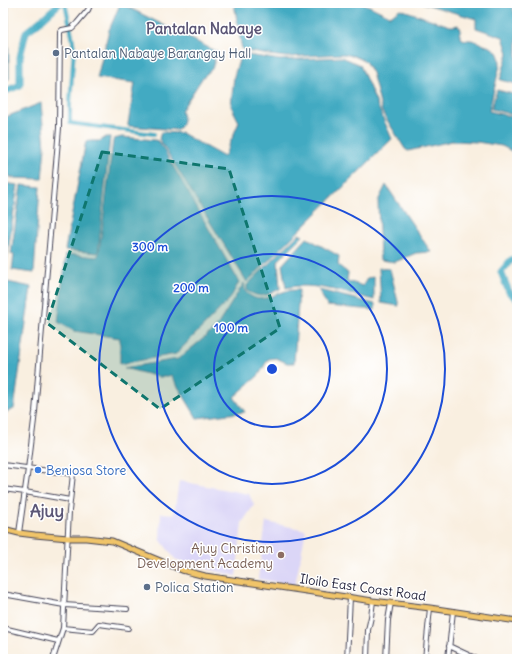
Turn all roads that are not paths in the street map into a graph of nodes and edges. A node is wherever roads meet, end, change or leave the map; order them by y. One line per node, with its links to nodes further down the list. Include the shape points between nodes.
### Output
1 (91, 3): 3 (street, via 72,28 60,32 59,128)
2 (3, 465): 3 (street)
3 (28, 469): 5 (street); 6 (street, via 73,474)
4 (3, 489): 5 (street)
5 (25, 492): 6 (street); 8 (street)
6 (70, 500): 9 (street)
7 (3, 529): 8 (main road, Iloilo East Coast Road)
8 (19, 533): 9 (main road, Iloilo East Coast Road)
9 (68, 538): 11 (main road, Iloilo East Coast Road, via 112,541 182,570 205,576); 14 (street)
10 (3, 594): 14 (street)
11 (350, 597): 12 (main road, Iloilo East Coast Road); 25 (street)
12 (373, 601): 13 (main road, Iloilo East Coast Road); 26 (street)
13 (391, 603): 15 (main road, Iloilo East Coast Road); 27 (street)
14 (64, 605): 16 (street); 20 (street)
15 (430, 608): 17 (main road, Iloilo East Coast Road); 28 (street)
16 (127, 609)
17 (453, 611): 18 (main road, Iloilo East Coast Road); 23 (street)
18 (517, 621)
19 (3, 628): 22 (street)
20 (62, 628): 21 (street, via 92,631 99,624); 22 (street)
21 (128, 628)
22 (58, 641): 24 (street)
23 (449, 646): 29 (street); 30 (street)
24 (53, 659)
25 (347, 659)
26 (367, 659)
27 (386, 659)
28 (426, 659)
29 (448, 659)
30 (477, 659)

